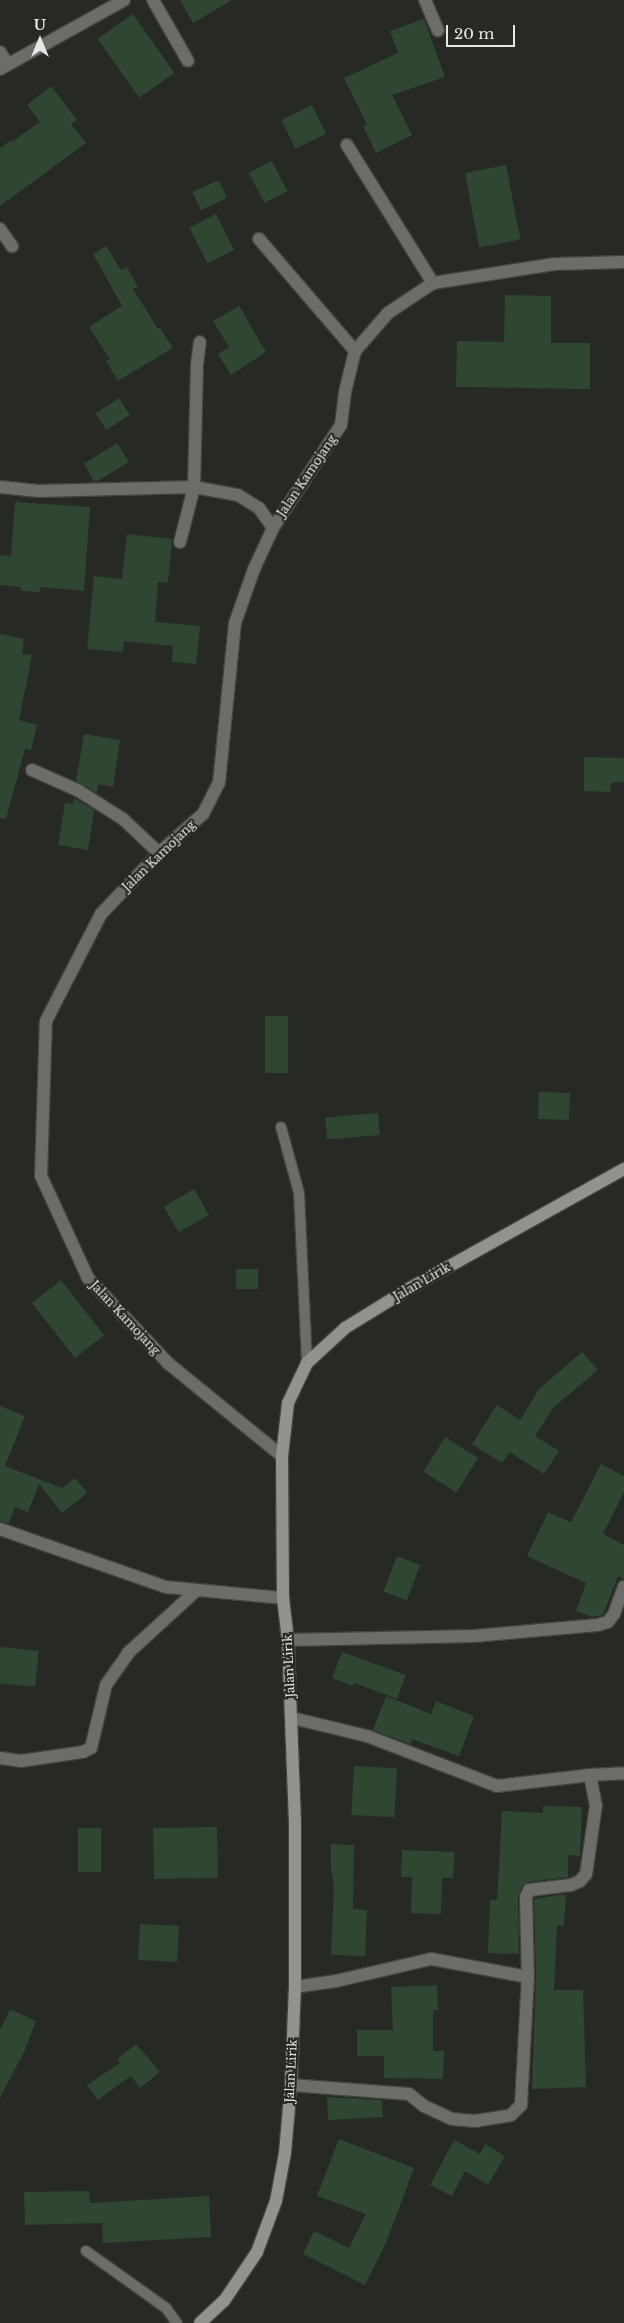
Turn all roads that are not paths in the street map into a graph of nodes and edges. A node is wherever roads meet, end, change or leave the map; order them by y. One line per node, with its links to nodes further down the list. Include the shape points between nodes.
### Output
1 (124, 0): 7 (street)
2 (153, 0): 6 (street)
3 (425, 0): 4 (street)
4 (438, 30)
5 (0, 52): 7 (street)
6 (188, 61)
7 (4, 67)
8 (347, 145): 13 (street)
9 (0, 229): 11 (street)
10 (259, 239): 15 (street)
11 (12, 246)
12 (624, 262): 13 (street, Jalan Kamojang, via 556,264)
13 (433, 283): 15 (street, Jalan Kamojang, via 388,313)
14 (200, 342): 17 (street)
15 (355, 351): 18 (street, Jalan Kamojang, via 341,425)
16 (0, 487): 17 (street, via 39,492)
17 (194, 487): 18 (street, via 238,495 258,508); 19 (street)
18 (273, 528): 21 (street, Jalan Kamojang, via 235,623 219,783 203,814)
19 (180, 542)
20 (32, 770): 21 (street, via 80,791 123,819)
21 (159, 853): 25 (street, Jalan Kamojang, via 101,914 46,1021 41,1176 88,1278 168,1363)
22 (281, 1127): 24 (lane, via 299,1193)
23 (624, 1169): 24 (main road, Jalan Lirik, via 410,1288 345,1328)
24 (307, 1363): 25 (main road, Jalan Lirik, via 288,1403)
25 (282, 1456): 29 (main road, Jalan Lirik)
26 (0, 1529): 28 (street, via 166,1587)
27 (624, 1587): 30 (street, via 614,1614 608,1622 598,1625 474,1636)
28 (196, 1591): 29 (street); 32 (street, via 128,1653 106,1685 91,1748 22,1761)
29 (283, 1598): 30 (main road, Jalan Lirik)
30 (288, 1640): 31 (main road, Jalan Lirik)
31 (292, 1718): 34 (street, via 367,1736 497,1786); 36 (main road, Jalan Lirik)
32 (0, 1758)
33 (624, 1773): 34 (street)
34 (590, 1775): 35 (street, via 596,1805 586,1874 571,1884 529,1890 526,1897)
35 (528, 1977): 36 (street, via 431,1959 336,1981); 37 (street, via 521,2105 511,2115 476,2121 452,2119 424,2106 409,2094)
36 (294, 1987): 37 (main road, Jalan Lirik)
37 (291, 2085): 40 (main road, Jalan Lirik, via 285,2152 276,2201 257,2252 224,2301)
38 (86, 2250): 39 (lane, via 166,2308)
39 (177, 2323)
40 (200, 2323)

